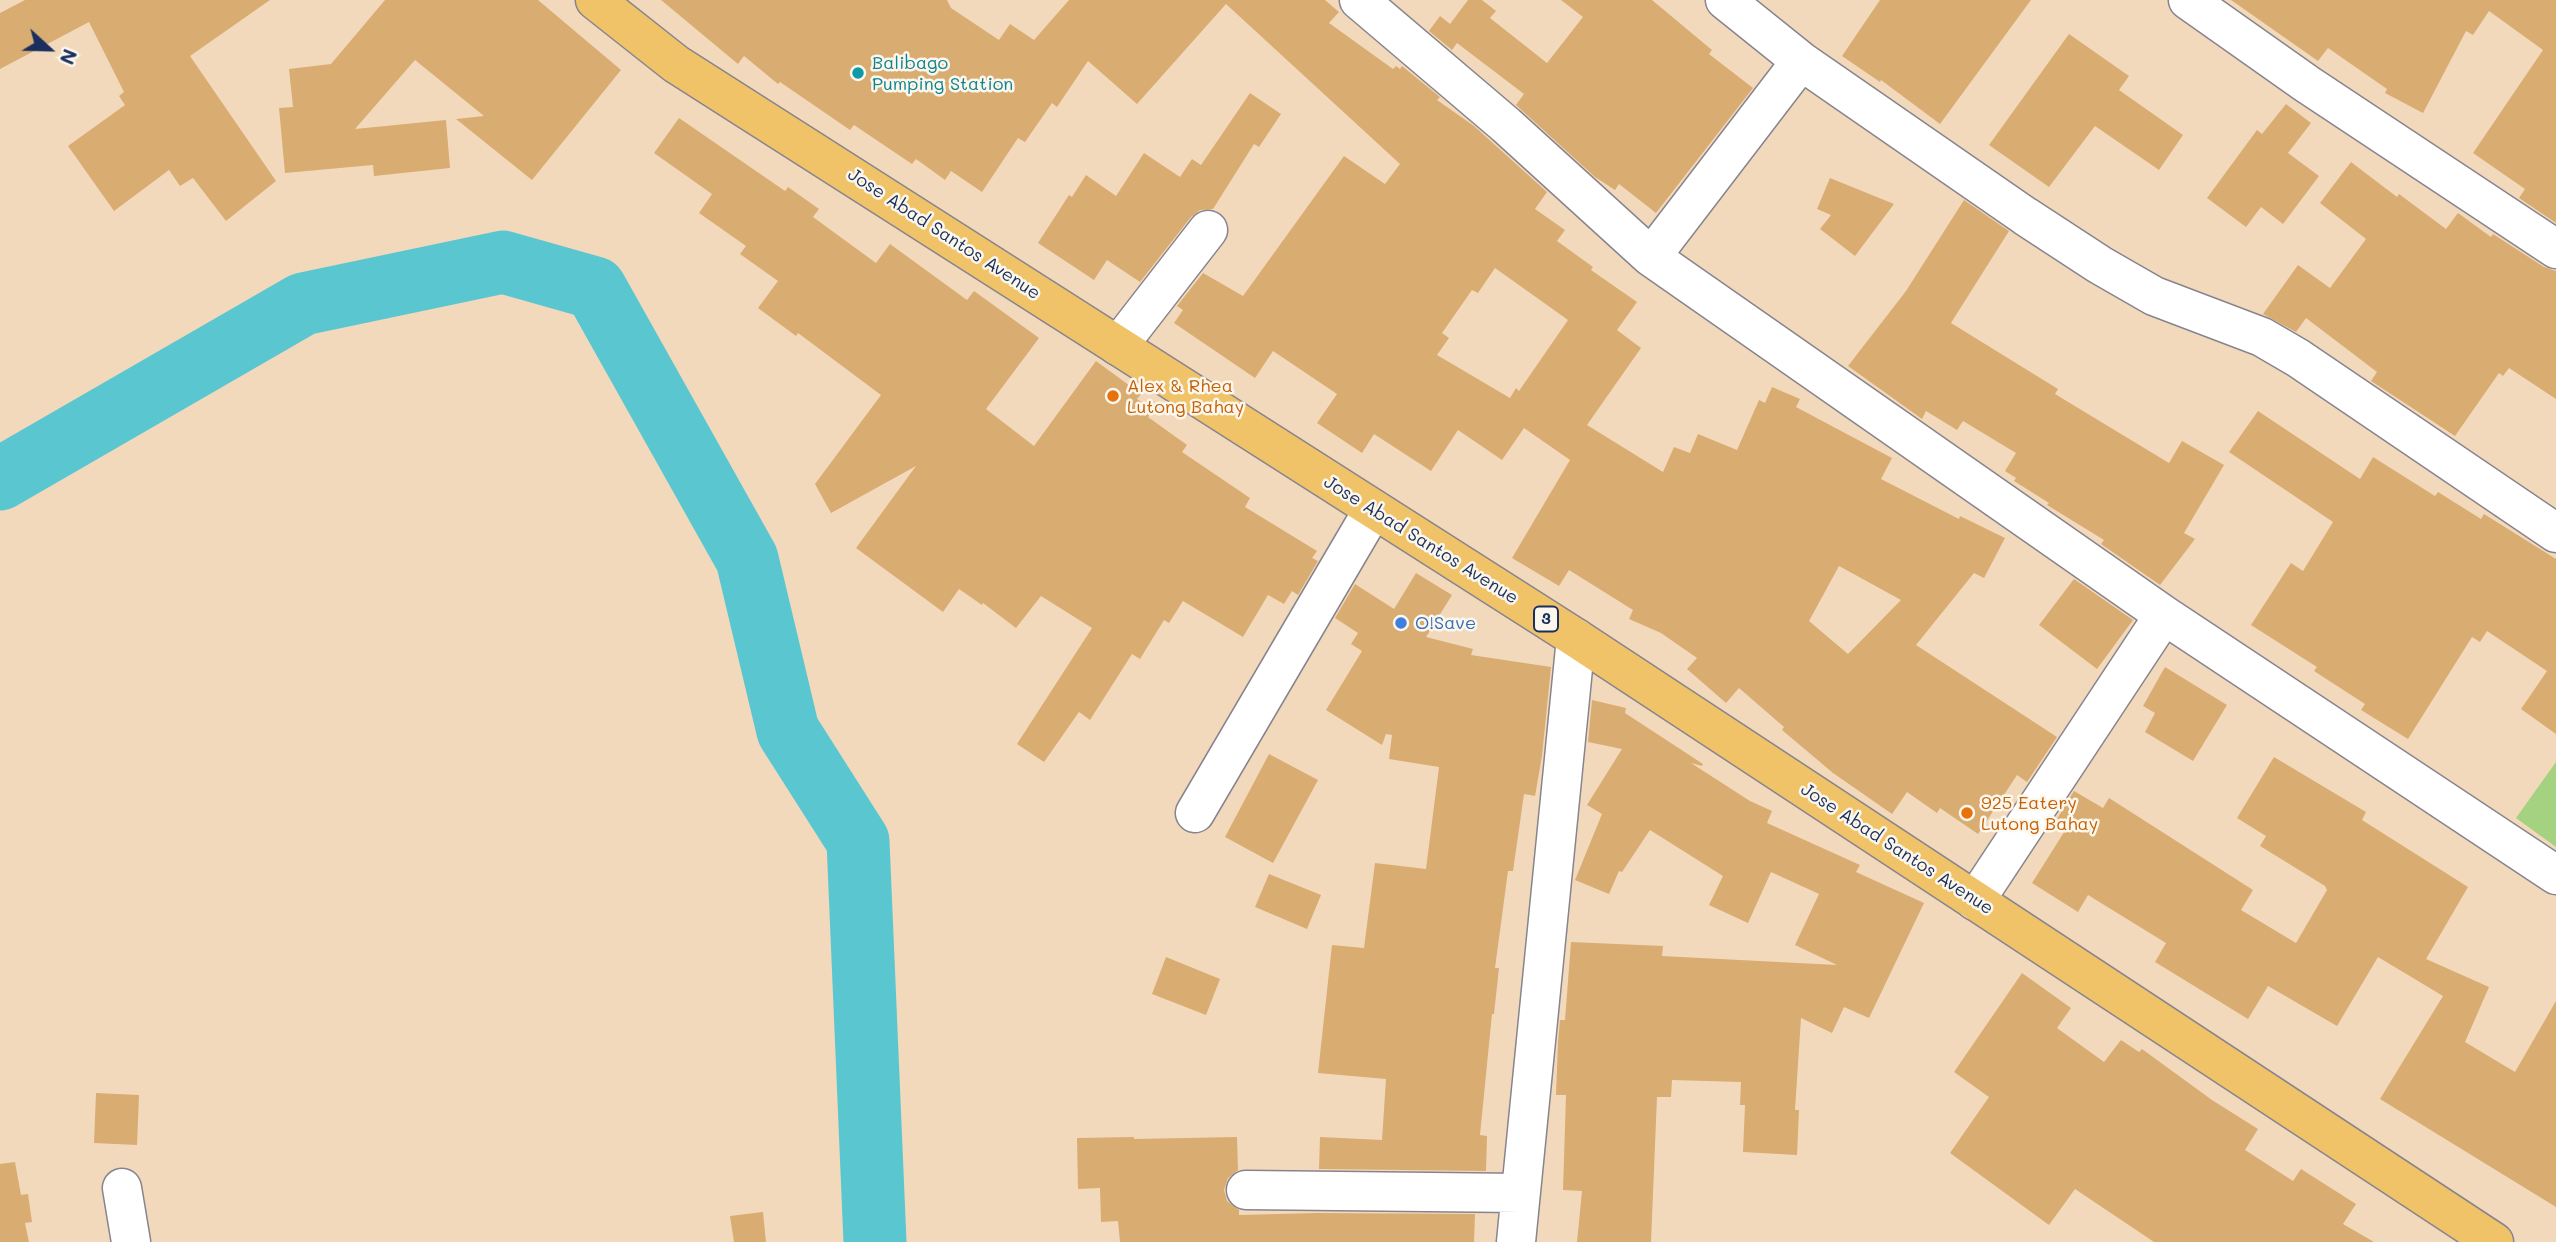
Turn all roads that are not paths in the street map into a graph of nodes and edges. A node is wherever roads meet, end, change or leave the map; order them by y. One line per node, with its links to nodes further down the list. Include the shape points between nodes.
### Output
1 (595, 0): 9 (highway, Jose Abad Santos Avenue / 3, via 676,64)
2 (1359, 0): 8 (street)
3 (1725, 0): 5 (street)
4 (2188, 0): 7 (street, via 2307,85)
5 (1801, 61): 8 (street); 11 (street, via 2100,265 2154,296 2262,337 2298,358)
6 (1208, 230): 9 (street)
7 (2556, 249)
8 (1651, 257): 12 (street)
9 (1118, 346): 10 (highway, Jose Abad Santos Avenue / 3)
10 (1373, 510): 13 (highway, Jose Abad Santos Avenue / 3); 14 (street)
11 (2556, 533)
12 (2164, 615): 15 (street); 16 (street)
13 (1576, 638): 16 (highway, Jose Abad Santos Avenue / 3); 19 (street)
14 (1195, 813)
15 (2556, 875)
16 (1975, 901): 22 (highway, Jose Abad Santos Avenue / 3)
17 (122, 1188): 20 (street)
18 (1246, 1190): 19 (street)
19 (1520, 1193): 21 (street)
20 (131, 1242)
21 (1516, 1242)
22 (2494, 1242)

